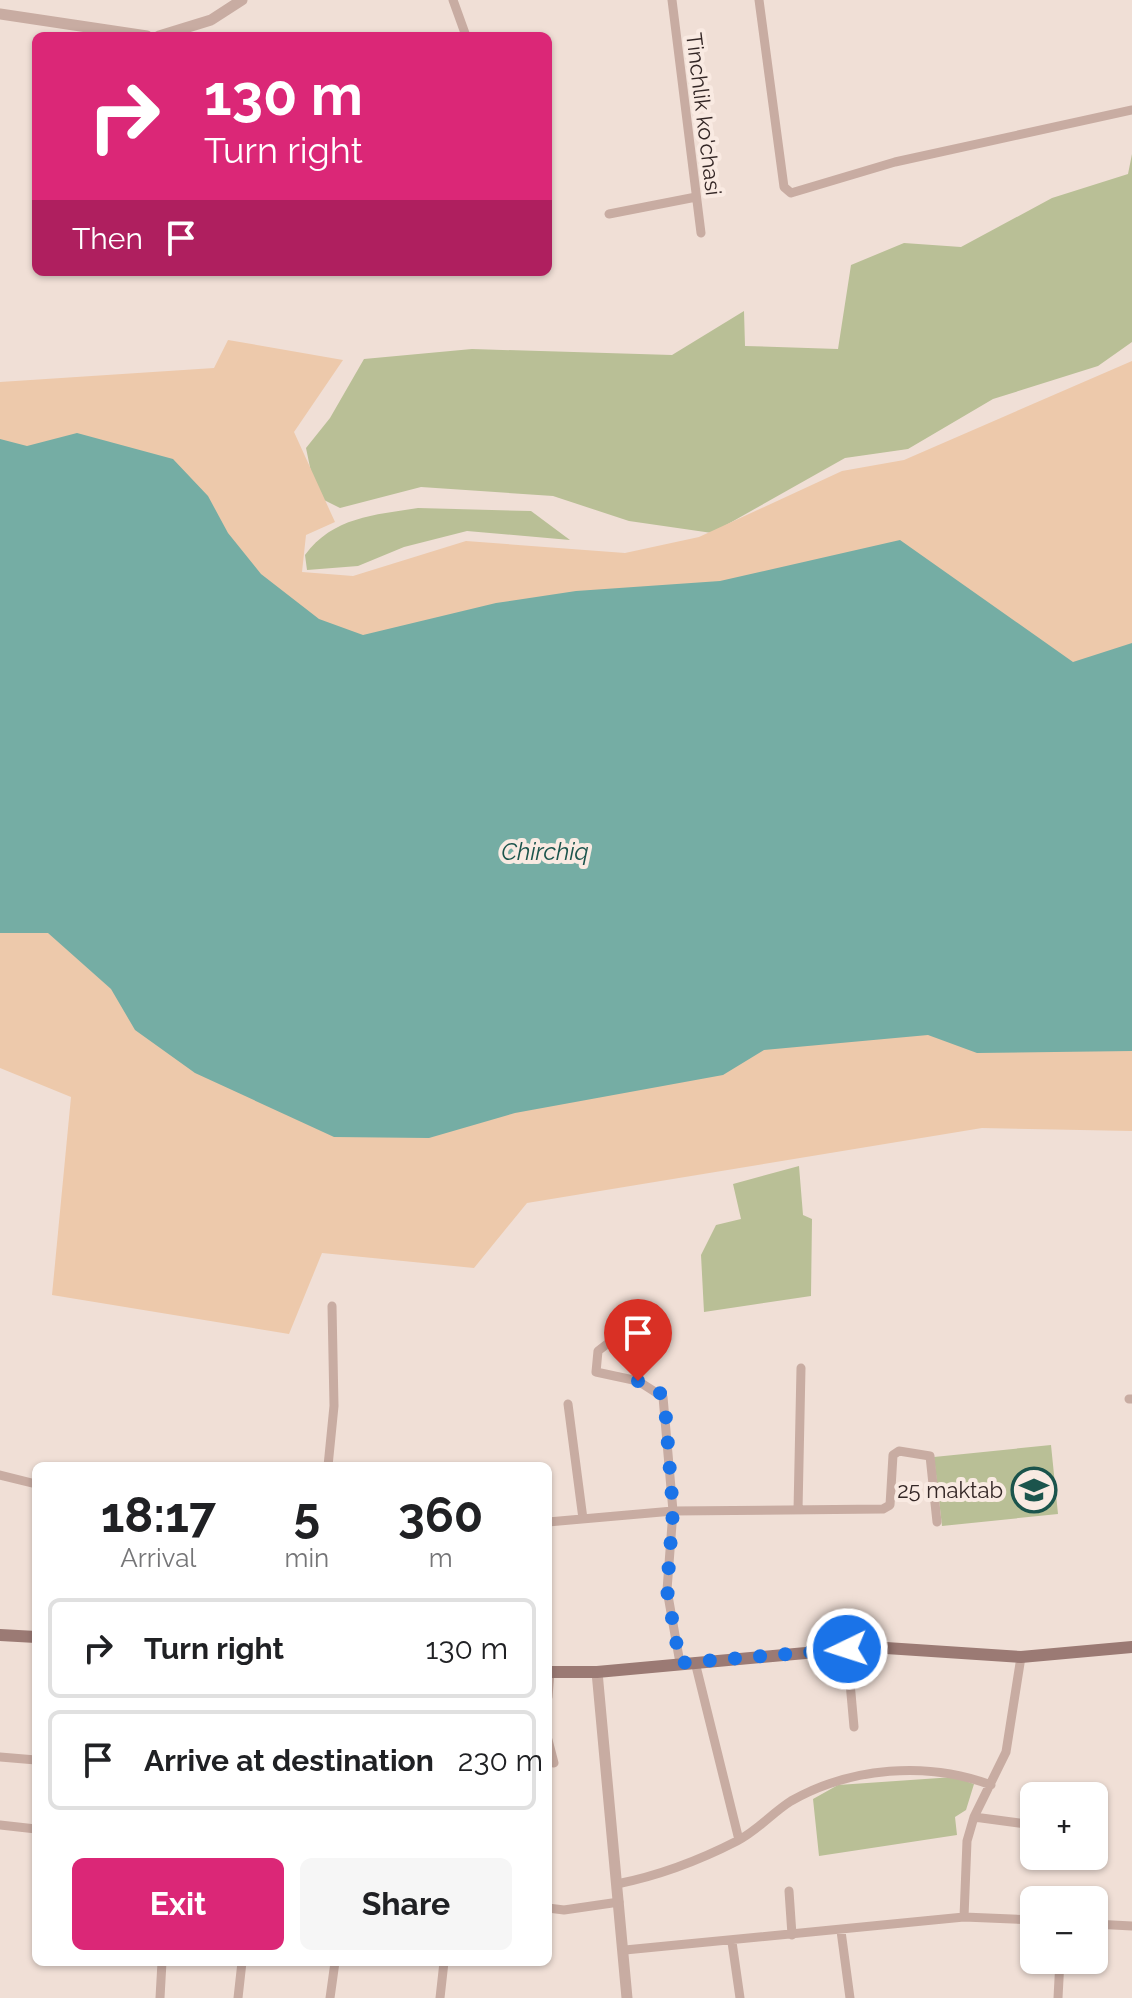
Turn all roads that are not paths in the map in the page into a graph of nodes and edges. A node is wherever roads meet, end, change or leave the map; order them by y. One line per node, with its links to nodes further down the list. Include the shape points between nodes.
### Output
1 (242, 0): 7 (street, via 211,20)
2 (453, 0): 8 (street)
3 (672, 0): 10 (street, Tinchlik ko'chasi)
4 (759, 0): 9 (street, via 784,187 795,193 895,162)
5 (0, 14): 6 (street)
6 (120, 32)
7 (172, 32)
8 (465, 32)
9 (1132, 110)
10 (696, 197): 11 (street); 12 (street, Tinchlik ko'chasi)
11 (609, 214)
12 (701, 233)
13 (332, 1306): 17 (street, via 334,1406)
14 (654, 1308): 21 (street, via 598,1351 594,1367 596,1372 638,1381 663,1397)
15 (801, 1368): 20 (street)
16 (568, 1404): 22 (street)
17 (328, 1462)
18 (0, 1475): 19 (street)
19 (32, 1483)
20 (798, 1510): 21 (street); 24 (street, via 888,1508 894,1453 924,1453 930,1459)
21 (673, 1511): 22 (street); 31 (street, via 667,1590)
22 (583, 1519): 23 (street)
23 (552, 1522)
24 (937, 1522)
25 (0, 1635): 26 (main road)
26 (32, 1637)
27 (1132, 1647): 29 (main road)
28 (847, 1649): 29 (main road); 30 (main road); 34 (street)
29 (1021, 1657): 39 (street, via 1006,1752)
30 (695, 1662): 31 (main road); 44 (street)
31 (680, 1663): 33 (main road)
32 (552, 1672): 33 (main road)
33 (597, 1672): 45 (street)
34 (854, 1727)
35 (552, 1755): 38 (street)
36 (0, 1757): 37 (street)
37 (32, 1760)
38 (554, 1763)
39 (991, 1785): 40 (street); 44 (street, via 947,1772 849,1775 791,1801)
40 (974, 1817): 41 (street); 49 (street, via 967,1841)
41 (1020, 1823)
42 (0, 1825): 43 (street)
43 (32, 1829)
44 (739, 1840): 45 (street, via 647,1878)
45 (617, 1884): 47 (street)
46 (789, 1891): 54 (street)
47 (619, 1902): 48 (street); 56 (street)
48 (552, 1908)
49 (964, 1917): 50 (street); 53 (street)
50 (1020, 1919)
51 (1108, 1925): 52 (street)
52 (1132, 1926)
53 (841, 1931): 54 (street); 68 (street)
54 (792, 1935): 55 (street)
55 (732, 1942): 56 (street); 67 (street)
56 (625, 1950): 66 (street)
57 (162, 1966): 62 (street)
58 (242, 1966): 63 (street)
59 (334, 1966): 64 (street)
60 (444, 1966): 65 (street)
61 (1059, 1974): 69 (street)
62 (160, 1998)
63 (238, 1998)
64 (330, 1998)
65 (440, 1998)
66 (627, 1998)
67 (740, 1998)
68 (850, 1998)
69 (1058, 1998)

